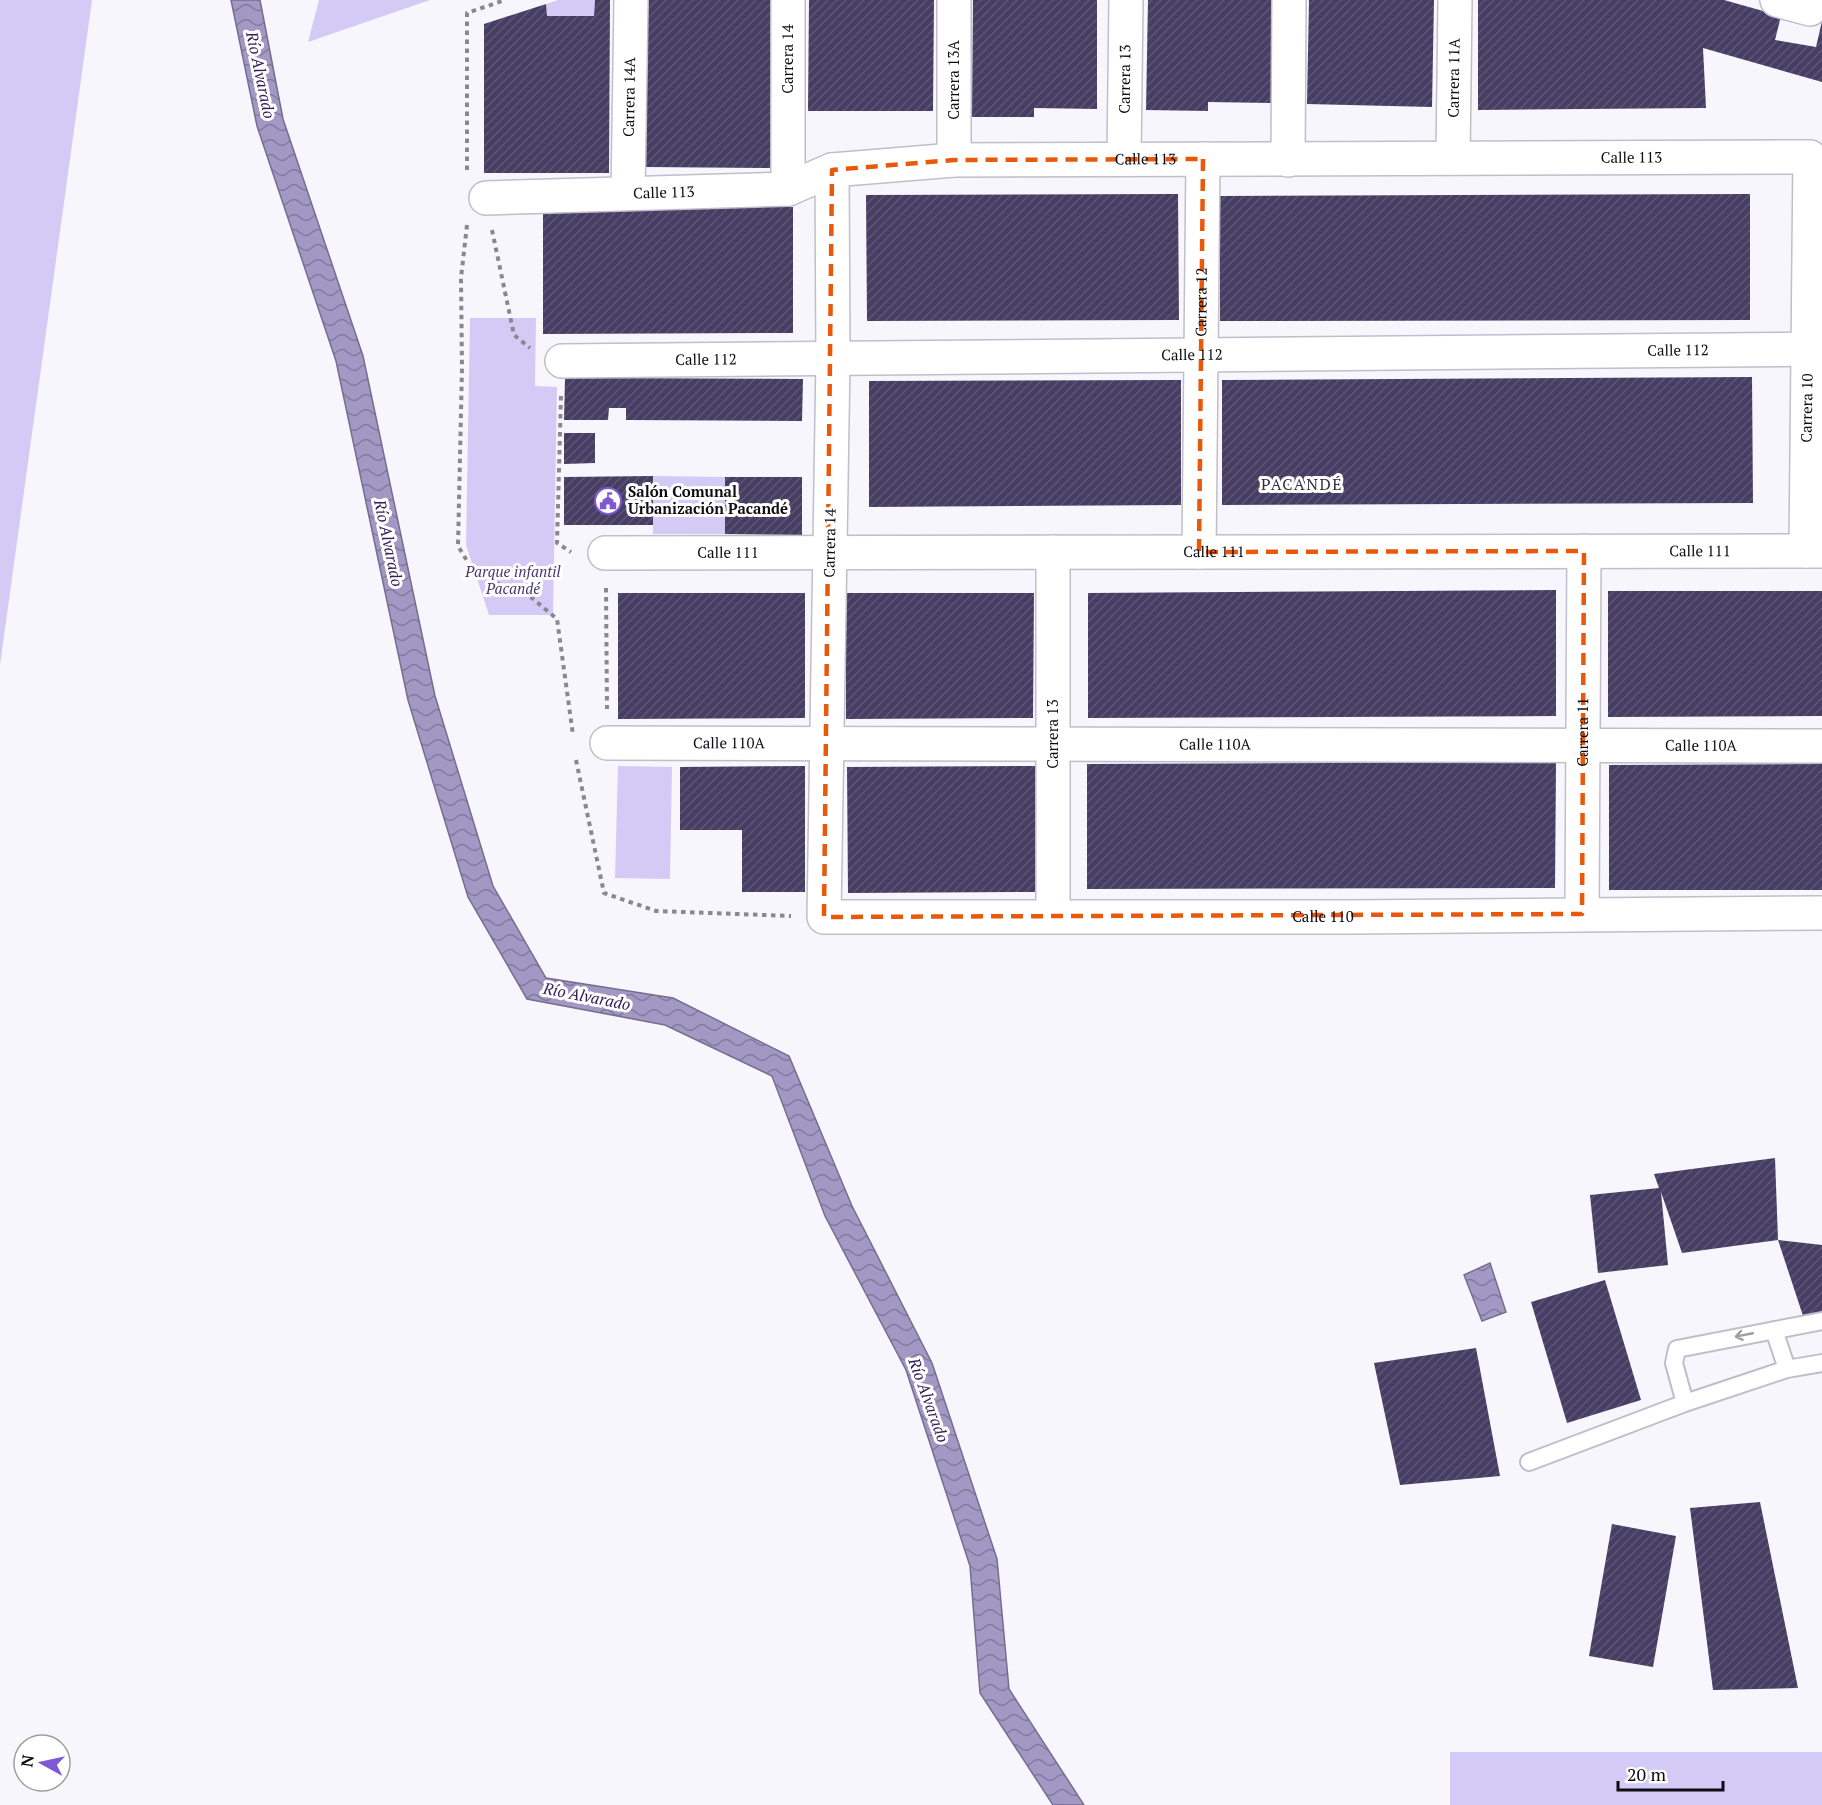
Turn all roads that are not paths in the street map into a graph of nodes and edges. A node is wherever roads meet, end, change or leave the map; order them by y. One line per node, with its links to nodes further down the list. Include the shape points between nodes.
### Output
1 (631, 0): 17 (street, Carrera 14A)
2 (788, 0): 16 (street, Carrera 14)
3 (954, 0): 13 (street, Carrera 13A)
4 (1126, 0): 11 (street, Carrera 13)
5 (1289, 0): 14 (street)
6 (1455, 0): 10 (street, Carrera 11A)
7 (1777, 0): 8 (street)
8 (1811, 5)
9 (1810, 157): 10 (street, Calle 113); 19 (street, Carrera 10)
10 (1454, 158): 14 (street, Calle 113)
11 (1124, 159): 12 (street, Calle 113); 13 (street, Calle 113)
12 (1203, 159): 14 (street, Calle 113); 20 (street, Carrera 12)
13 (954, 160): 15 (street, Calle 113)
14 (1288, 160)
15 (832, 170): 16 (street, Calle 113); 21 (street, Carrera 14)
16 (788, 189): 17 (street, Calle 113)
17 (628, 193): 18 (street, Calle 113)
18 (486, 198)
19 (1815, 349): 20 (street, Calle 112); 24 (street, Carrera 10)
20 (1201, 356): 21 (street, Calle 112); 27 (street, Carrera 12)
21 (832, 359): 22 (street, Calle 112); 25 (street, Carrera 14)
22 (562, 361)
23 (1584, 551): 24 (street, Calle 111); 27 (street, Calle 111); 32 (street, Carrera 11)
24 (1814, 551)
25 (830, 552): 26 (street, Calle 111); 28 (street, Calle 111); 30 (street, Carrera 14)
26 (1053, 552): 27 (street, Calle 111); 31 (street, Carrera 13)
27 (1199, 552)
28 (605, 553)
29 (607, 743): 30 (street, Calle 110A)
30 (827, 744): 31 (street, Calle 110A); 37 (street, Carrera 14)
31 (1053, 744): 32 (street, Calle 110A); 36 (street, Carrera 13)
32 (1583, 745): 33 (street, Calle 110A); 35 (street, Carrera 11)
33 (1822, 746)
34 (1822, 913): 35 (street, Calle 110)
35 (1582, 914): 36 (street, Calle 110)
36 (1053, 916): 37 (street, Calle 110)
37 (824, 917)
38 (1822, 1321): 39 (lane)
39 (1774, 1330): 41 (lane); 42 (lane, one-way to 42, via 1677,1349 1674,1363)
40 (1822, 1363): 41 (lane)
41 (1786, 1369): 42 (lane)
42 (1685, 1403): 43 (lane)
43 (1529, 1462)

